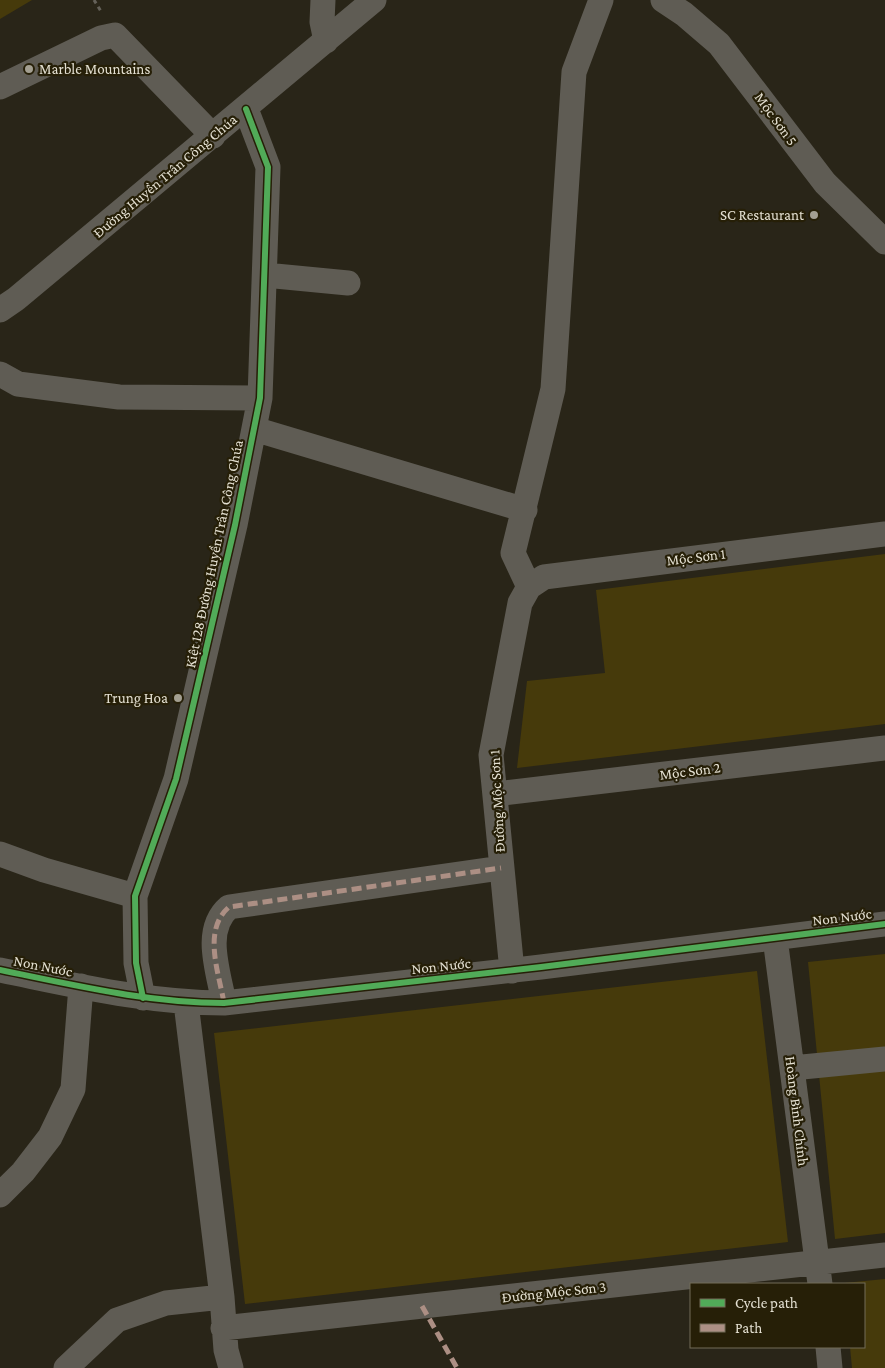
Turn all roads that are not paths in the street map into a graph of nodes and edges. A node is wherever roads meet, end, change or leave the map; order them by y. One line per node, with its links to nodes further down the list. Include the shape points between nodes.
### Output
1 (323, 0): 5 (street, via 322,22)
2 (374, 0): 5 (street, Đường Huyền Trân Công Chúa)
3 (601, 0): 16 (street, via 574,72 553,389)
4 (663, 0): 9 (street, Mộc Sơn 5, via 719,44 825,183)
5 (326, 41): 7 (street, Đường Huyền Trân Công Chúa)
6 (0, 87): 8 (street, via 101,38 115,35)
7 (246, 109): 8 (street, Đường Huyền Trân Công Chúa); 10 (street, Kiệt 128 Đường Huyền Trân Công Chúa, via 268,167)
8 (213, 136): 12 (street, Đường Huyền Trân Công Chúa)
9 (885, 242)
10 (265, 275): 11 (street); 14 (street, Kiệt 128 Đường Huyền Trân Công Chúa)
11 (348, 283)
12 (0, 310)
13 (0, 374): 14 (street, via 18,384 118,396)
14 (260, 398): 15 (street, Kiệt 128 Đường Huyền Trân Công Chúa)
15 (254, 428): 16 (street); 23 (street, Kiệt 128 Đường Huyền Trân Công Chúa, via 176,779)
16 (525, 510): 18 (street, via 513,554)
17 (885, 534): 18 (street, Mộc Sơn 1, via 544,576)
18 (525, 595): 20 (street, Đường Mộc Sơn 1, via 491,755)
19 (885, 748): 20 (street, Mộc Sơn 2)
20 (495, 794): 22 (street, Đường Mộc Sơn 1)
21 (0, 854): 23 (street)
22 (501, 868): 27 (street, Đường Mộc Sơn 1); 31 (street, via 229,907 218,920 214,936)
23 (135, 896): 29 (street, Kiệt 128 Đường Huyền Trân Công Chúa, via 136,963)
24 (885, 924): 25 (street, Non Nước)
25 (775, 938): 27 (street, Non Nước); 33 (street, Hoàng Bình Chính)
26 (0, 970): 28 (street, Non Nước)
27 (512, 971): 31 (street, Non Nước)
28 (81, 986): 29 (street, Non Nước); 34 (street, via 73,1089 50,1137)
29 (143, 998): 30 (street, Non Nước)
30 (186, 1003): 31 (street, Non Nước); 39 (street)
31 (224, 1003)
32 (885, 1059): 33 (street)
33 (792, 1068): 36 (street, Hoàng Bình Chính)
34 (0, 1195)
35 (885, 1255): 36 (street, Đường Mộc Sơn 3)
36 (818, 1274): 37 (street, Đường Mộc Sơn 3)
37 (719, 1283)
38 (690, 1286): 40 (street, Đường Mộc Sơn 3)
39 (222, 1297): 40 (street); 42 (street, via 166,1303 117,1320)
40 (223, 1328): 43 (street)
41 (828, 1348): 44 (street)
42 (66, 1368)
43 (231, 1368)
44 (830, 1368)

